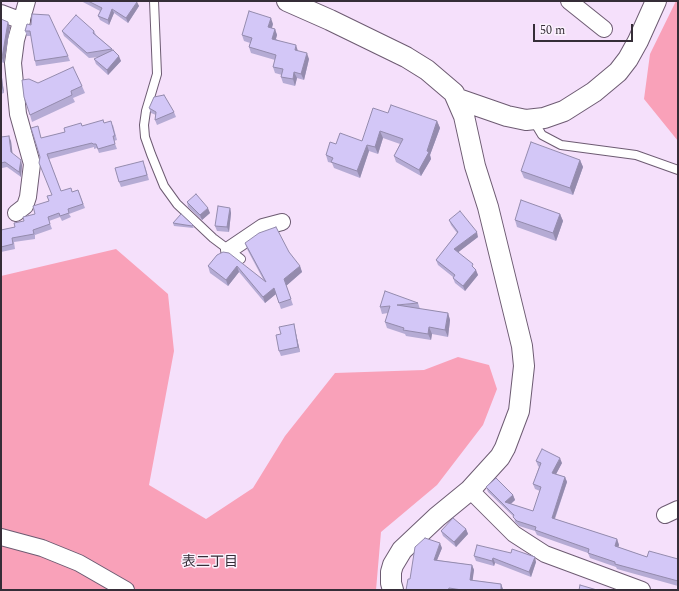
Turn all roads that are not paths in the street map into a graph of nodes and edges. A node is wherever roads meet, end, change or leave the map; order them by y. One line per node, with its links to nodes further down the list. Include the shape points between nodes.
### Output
1 (27, 1): 7 (street)
2 (154, 1): 14 (lane, via 158,62 146,111 145,137 164,186 177,204 213,238)
3 (287, 1): 9 (street, via 406,57 427,70)
4 (569, 1): 8 (street)
5 (656, 1): 10 (street, via 638,41 618,72 594,92 564,111)
6 (1, 13): 7 (street)
7 (22, 22): 12 (street, via 14,50 14,84 18,114 32,164 28,197 25,206)
8 (604, 29)
9 (458, 99): 10 (street, via 507,116); 15 (street, via 488,207 522,346 524,366 519,411 505,448)
10 (533, 119): 11 (lane, via 542,136 560,145 636,156)
11 (678, 170)
12 (16, 213)
13 (282, 222): 14 (street, via 263,227)
14 (235, 254)
15 (470, 490): 18 (street, via 437,516 402,550 393,565); 19 (street, via 514,534 539,551)
16 (1, 537): 17 (street, via 42,548 79,563)
17 (126, 590)
18 (393, 590)
19 (642, 590)

